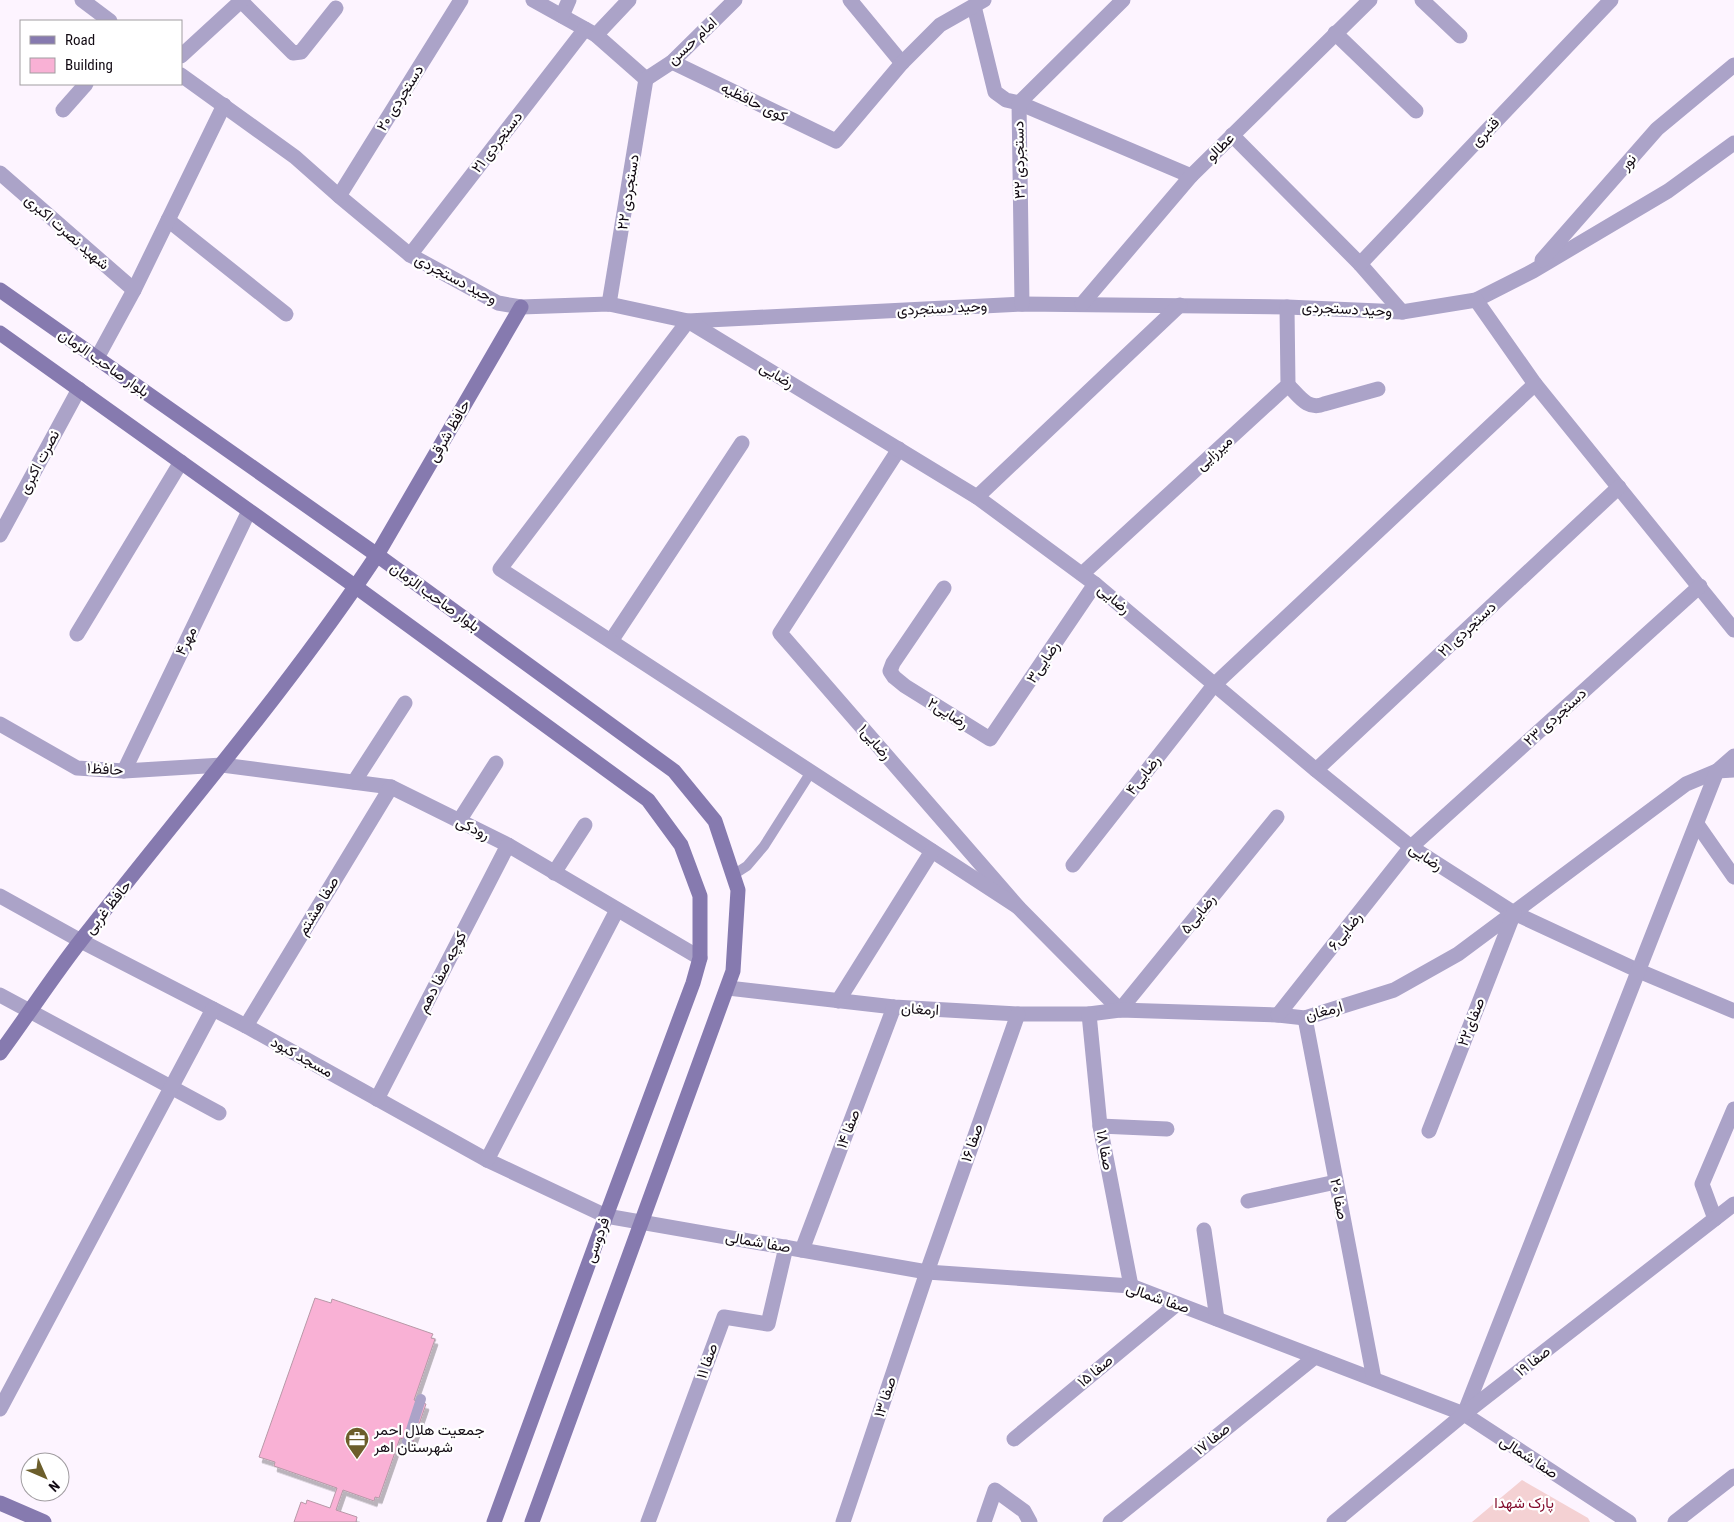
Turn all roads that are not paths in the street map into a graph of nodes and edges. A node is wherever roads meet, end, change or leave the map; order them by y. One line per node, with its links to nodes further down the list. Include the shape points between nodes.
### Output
1 (82, 0): 16 (street)
2 (462, 0): 35 (street, دستجردی ۲۰)
3 (533, 0): 15 (street)
4 (569, 0): 15 (street)
5 (629, 0): 17 (street)
6 (735, 0): 21 (street, امام حسن)
7 (850, 0): 22 (street)
8 (1123, 0): 27 (street, دستجردی ۳۲)
9 (1370, 0): 18 (street, عطالو)
10 (1422, 0): 19 (street)
11 (1611, 0): 38 (street, قنبری)
12 (241, 1): 14 (street, via 293,53 301,52); 20 (street)
13 (979, 3): 22 (street, via 940,25); 27 (street, via 995,92)
14 (336, 8)
15 (562, 16): 17 (street)
16 (109, 20)
17 (591, 32): 25 (street); 37 (street, دستجردی ۲۱)
18 (1335, 33): 30 (street); 31 (street, عطالو)
19 (1460, 36)
20 (182, 55)
21 (672, 62): 22 (street, کوی حافظیه, via 836,141); 25 (street, امام حسن)
22 (902, 63)
23 (1734, 65): 39 (street, نور, via 1657,129)
24 (182, 76): 28 (street, وحید دستجردی)
25 (646, 79): 43 (street, دستجردی ۲۲)
26 (85, 85): 29 (street)
27 (1018, 104): 34 (street); 44 (street, دستجردی ۳۲)
28 (224, 105): 35 (street, وحید دستجردی, via 295,157); 36 (street)
29 (63, 110)
30 (1416, 111)
31 (1232, 135): 34 (street, عطالو); 38 (street)
32 (1734, 143): 39 (street, وحید دستجردی, via 1668,192)
33 (0, 172): 41 (street, شهید نصرت اکبری)
34 (1191, 176): 45 (street, عطالو)
35 (339, 196): 37 (street, وحید دستجردی)
36 (168, 220): 41 (street); 50 (street)
37 (410, 254): 48 (street, وحید دستجردی, via 498,303)
38 (1360, 264): 49 (street)
39 (1533, 270): 42 (street, وحید دستجردی)
40 (0, 290): 53 (main road, بلوار صاحب الزمان)
41 (134, 290): 53 (street)
42 (1476, 300): 49 (street, وحید دستجردی); 54 (street)
43 (609, 304): 48 (street, وحید دستجردی); 51 (street, وحید دستجردی)
44 (1022, 304): 45 (street, وحید دستجردی); 51 (street, وحید دستجردی)
45 (1082, 304): 46 (street, وحید دستجردی)
46 (1180, 305): 47 (street, وحید دستجردی); 62 (street)
47 (1287, 306): 49 (street, وحید دستجردی); 55 (street)
48 (521, 307): 65 (main road, حافظ شرقی)
49 (1402, 312)
50 (286, 314)
51 (688, 321): 59 (street, رضایی); 73 (street, via 500,569)
52 (2, 340): 56 (main road)
53 (97, 358): 65 (main road, بلوار صاحب الزمان)
54 (1536, 384): 61 (street); 74 (street, رضایی۴)
55 (1288, 385): 57 (street, via 1310,406 1317,407); 66 (street, میرزایی)
56 (79, 389): 60 (main road); 64 (street, نصرت اکبری)
57 (1378, 389)
58 (742, 443): 73 (street)
59 (899, 449): 62 (street, رضایی); 100 (street, رضایی۱, via 780,634)
60 (181, 462): 63 (main road); 72 (street)
61 (1619, 487): 68 (street); 81 (street, دستجردی ۲۱)
62 (977, 497): 66 (street, رضایی)
63 (249, 510): 69 (main road); 83 (street, مهر۴)
64 (0, 536)
65 (377, 555): 69 (main road, حافظ شرقی); 97 (main road, بلوار صاحب الزمان, via 674,771 715,821)
66 (1082, 574): 67 (street, رضایی)
67 (1096, 584): 74 (street, رضایی); 77 (street, رضایی۳)
68 (1700, 586): 71 (street); 93 (street, دستجردی ۲۳)
69 (356, 587): 80 (main road); 104 (main road, via 648,800 682,845 700,896)
70 (944, 588): 77 (street, رضایی۲, via 890,671 905,686)
71 (1734, 630)
72 (77, 634)
73 (611, 642): 85 (street)
74 (1214, 684): 81 (street, رضایی); 95 (street, رضایی۴)
75 (405, 703): 86 (street)
76 (0, 724): 83 (street, حافظ۱, via 77,768)
77 (990, 739)
78 (1734, 756): 84 (street)
79 (496, 763): 89 (street)
80 (222, 765): 83 (street, حافظ۱); 86 (street, رودکی); 103 (main road, حافظ غربی)
81 (1316, 770): 93 (street, رضایی)
82 (1734, 770): 84 (street)
83 (124, 771)
84 (1717, 771): 90 (street); 102 (street, ارمغان, via 1686,784)
85 (811, 772): 94 (street); 97 (lane, via 764,846 747,866)
86 (354, 782): 87 (street, رودکی)
87 (390, 787): 89 (street, رودکی); 118 (street, صفا هشتم)
88 (1277, 817): 111 (street, رضایی۵)
89 (459, 821): 92 (street, رودکی)
90 (1697, 824): 98 (street); 105 (street)
91 (585, 825): 96 (street)
92 (508, 845): 96 (street, رودکی); 121 (street, کوچه صفا دهم)
93 (1411, 848): 102 (street, رضایی); 116 (street, رضایی۶)
94 (932, 851): 100 (street); 108 (street)
95 (1073, 865)
96 (554, 872): 101 (street, رودکی)
97 (733, 875): 106 (main road, بلوار صاحب الزمان, via 738,890 733,971)
98 (1734, 877)
99 (0, 896): 103 (street, مسجد کبود)
100 (1018, 907): 111 (street, رضایی۱)
101 (617, 910): 104 (street, رودکی); 127 (street)
102 (1514, 913): 105 (street); 117 (street, ارمغان, via 1458,954 1394,990); 126 (street, صفای۲۲)
103 (81, 941): 110 (street, مسجد کبود); 112 (main road, حافظ غربی)
104 (700, 958): 131 (main road, فردوسی)
105 (1639, 971): 113 (street); 145 (street)
106 (728, 988): 108 (street, ارمغان); 133 (main road)
107 (0, 995): 112 (street)
108 (838, 1001): 109 (street, ارمغان)
109 (894, 1007): 114 (street, ارمغان); 136 (street, صفا ۱۴)
110 (213, 1009): 118 (street, مسجد کبود); 120 (street)
111 (1120, 1010): 115 (street, ارمغان); 116 (street, ارمغان)
112 (31, 1011): 119 (main road, حافظ غربی); 120 (street)
113 (1734, 1011)
114 (1018, 1014): 115 (street, ارمغان); 137 (street, صفا ۱۶)
115 (1089, 1014): 124 (street, صفا ۱۸)
116 (1278, 1015): 117 (street, ارمغان)
117 (1305, 1018): 128 (street, صفا ۲۰)
118 (246, 1026): 121 (street, مسجد کبود)
119 (0, 1053)
120 (171, 1087): 123 (street); 144 (street)
121 (377, 1099): 127 (street, مسجد کبود)
122 (1734, 1109): 132 (street, via 1702,1181)
123 (219, 1113)
124 (1100, 1126): 125 (street); 138 (street, صفا ۱۸)
125 (1167, 1129)
126 (1429, 1131)
127 (487, 1160): 131 (street, مسجد کبود)
128 (1336, 1182): 129 (street); 142 (street, صفا ۲۰)
129 (1248, 1201)
130 (1734, 1204): 132 (street, صفا ۱۹)
131 (606, 1216): 133 (street, صفا شمالی); 151 (main road, فردوسی)
132 (1716, 1218): 145 (street, صفا ۱۹)
133 (641, 1222): 135 (street, صفا شمالی); 152 (main road)
134 (1204, 1230): 140 (street)
135 (786, 1247): 136 (street, صفا شمالی); 153 (street, صفا ۱۱, via 768,1324 724,1317)
136 (802, 1250): 137 (street, صفا شمالی)
137 (927, 1272): 138 (street, صفا شمالی); 154 (street, صفا ۱۳)
138 (1130, 1286): 139 (street, صفا شمالی)
139 (1177, 1304): 140 (street, صفا شمالی); 146 (street, صفا ۱۵)
140 (1218, 1319): 141 (street, صفا شمالی)
141 (1315, 1356): 142 (street, صفا شمالی); 157 (street, صفا ۱۷)
142 (1374, 1379): 145 (street, صفا شمالی)
143 (421, 1399): 147 (lane)
144 (0, 1409)
145 (1464, 1414): 158 (street, صفا ۱۹); 159 (street, صفا شمالی)
146 (1014, 1439)
147 (407, 1442)
148 (1734, 1476): 160 (street)
149 (0, 1503): 150 (main road)
150 (44, 1522)
151 (494, 1522)
152 (532, 1522)
153 (648, 1522)
154 (843, 1522)
155 (984, 1522): 156 (street, via 995,1490 1024,1511)
156 (1030, 1522)
157 (1110, 1522)
158 (1334, 1522)
159 (1629, 1522)
160 (1675, 1522)

